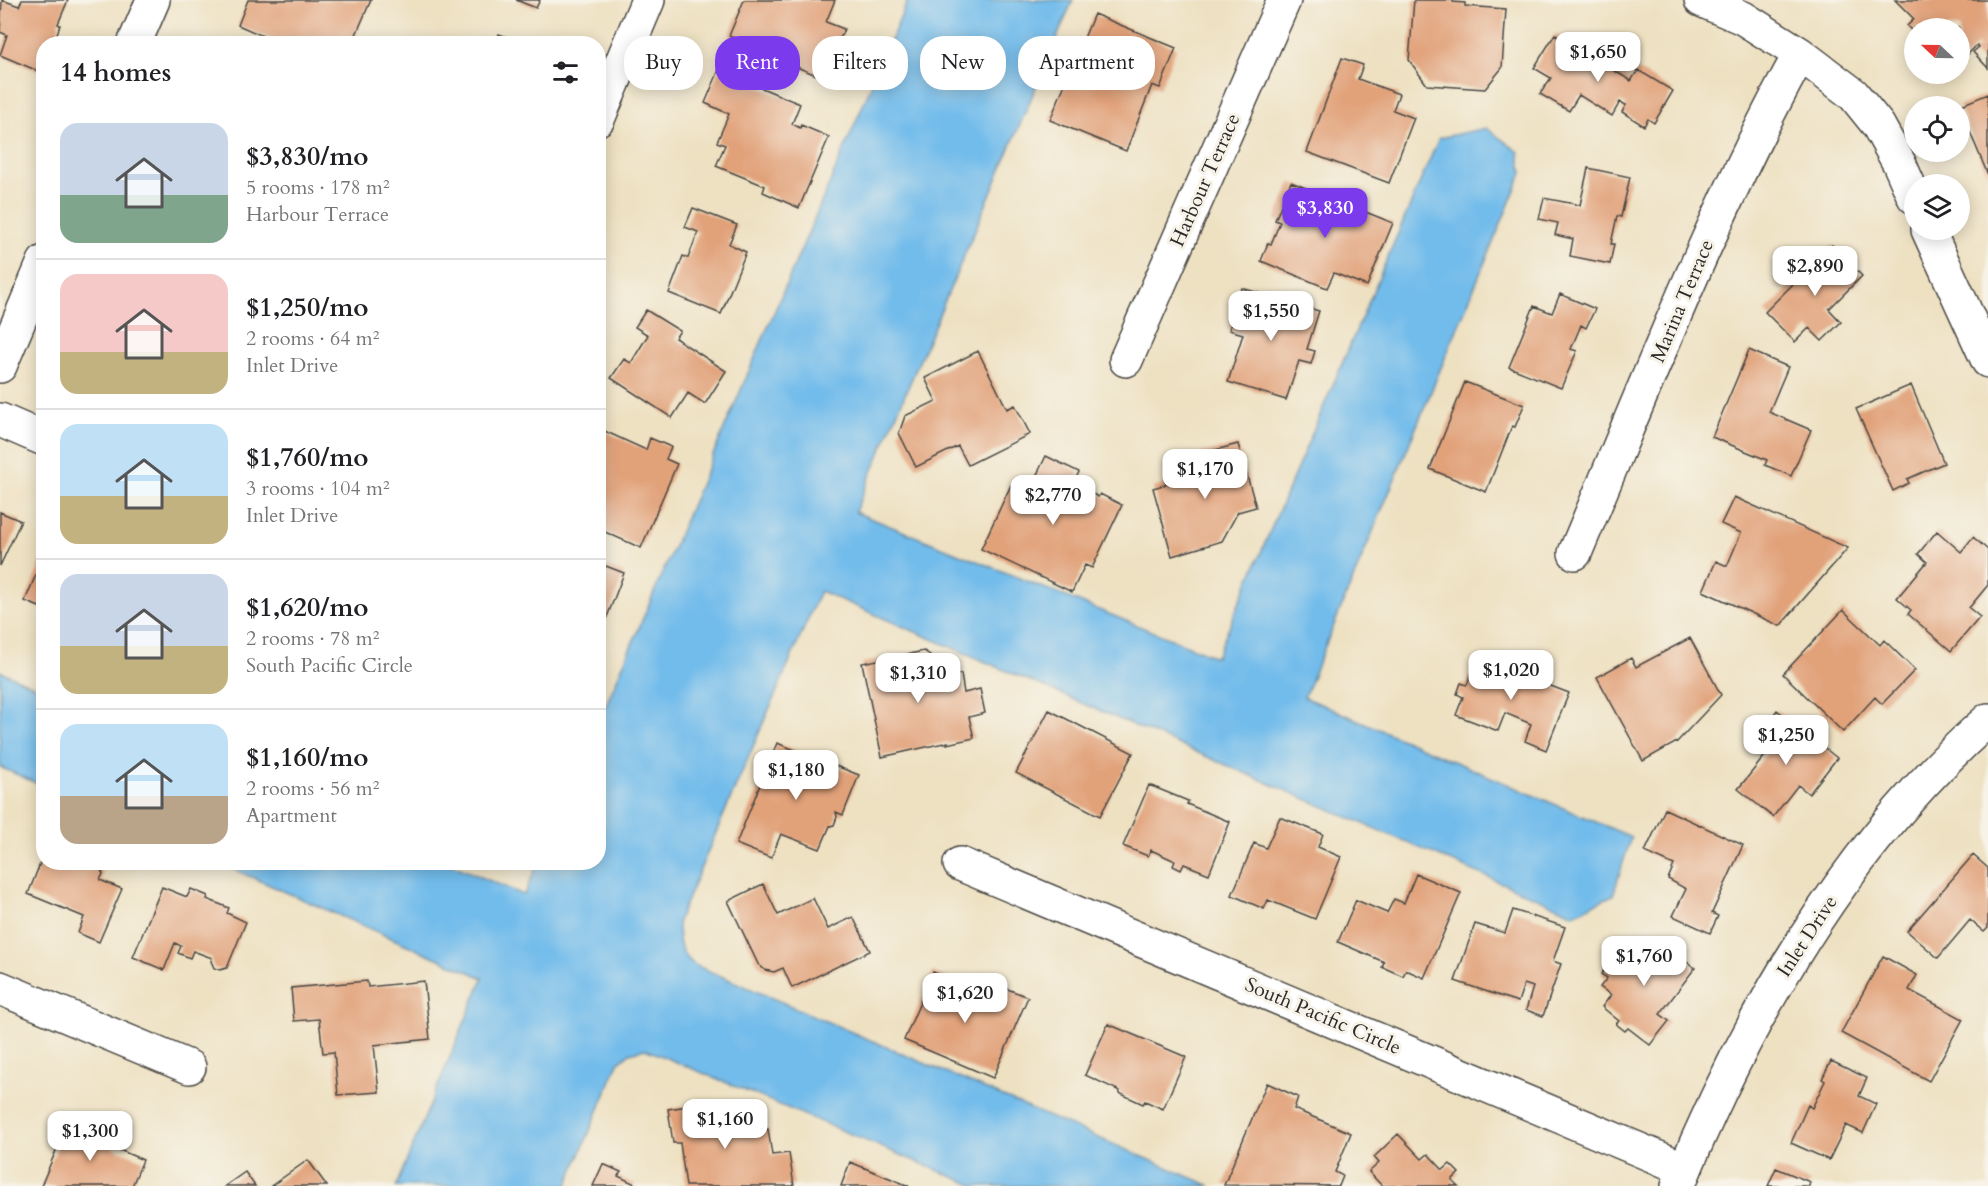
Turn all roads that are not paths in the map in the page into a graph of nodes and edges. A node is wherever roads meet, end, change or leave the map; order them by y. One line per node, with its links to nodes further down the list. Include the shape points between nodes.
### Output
1 (153, 0): 5 (street)
2 (648, 0): 7 (street)
3 (1284, 0): 11 (street, Harbour Terrace)
4 (1701, 0): 6 (street, via 1743,18)
5 (137, 36)
6 (1800, 54): 8 (street, via 1852,94 1878,125); 16 (street, Marina Terrace, via 1730,189)
7 (606, 100)
8 (1904, 174)
9 (1933, 240): 12 (street)
10 (36, 281): 13 (street)
11 (1126, 360)
12 (1988, 361)
13 (0, 366)
14 (0, 420): 15 (street)
15 (36, 436)
16 (1575, 553)
17 (1988, 720): 21 (street, Inlet Drive, via 1892,818 1811,926 1735,1059)
18 (960, 864): 21 (street, South Pacific Circle)
19 (0, 988): 20 (street)
20 (189, 1066)
21 (1681, 1177)

